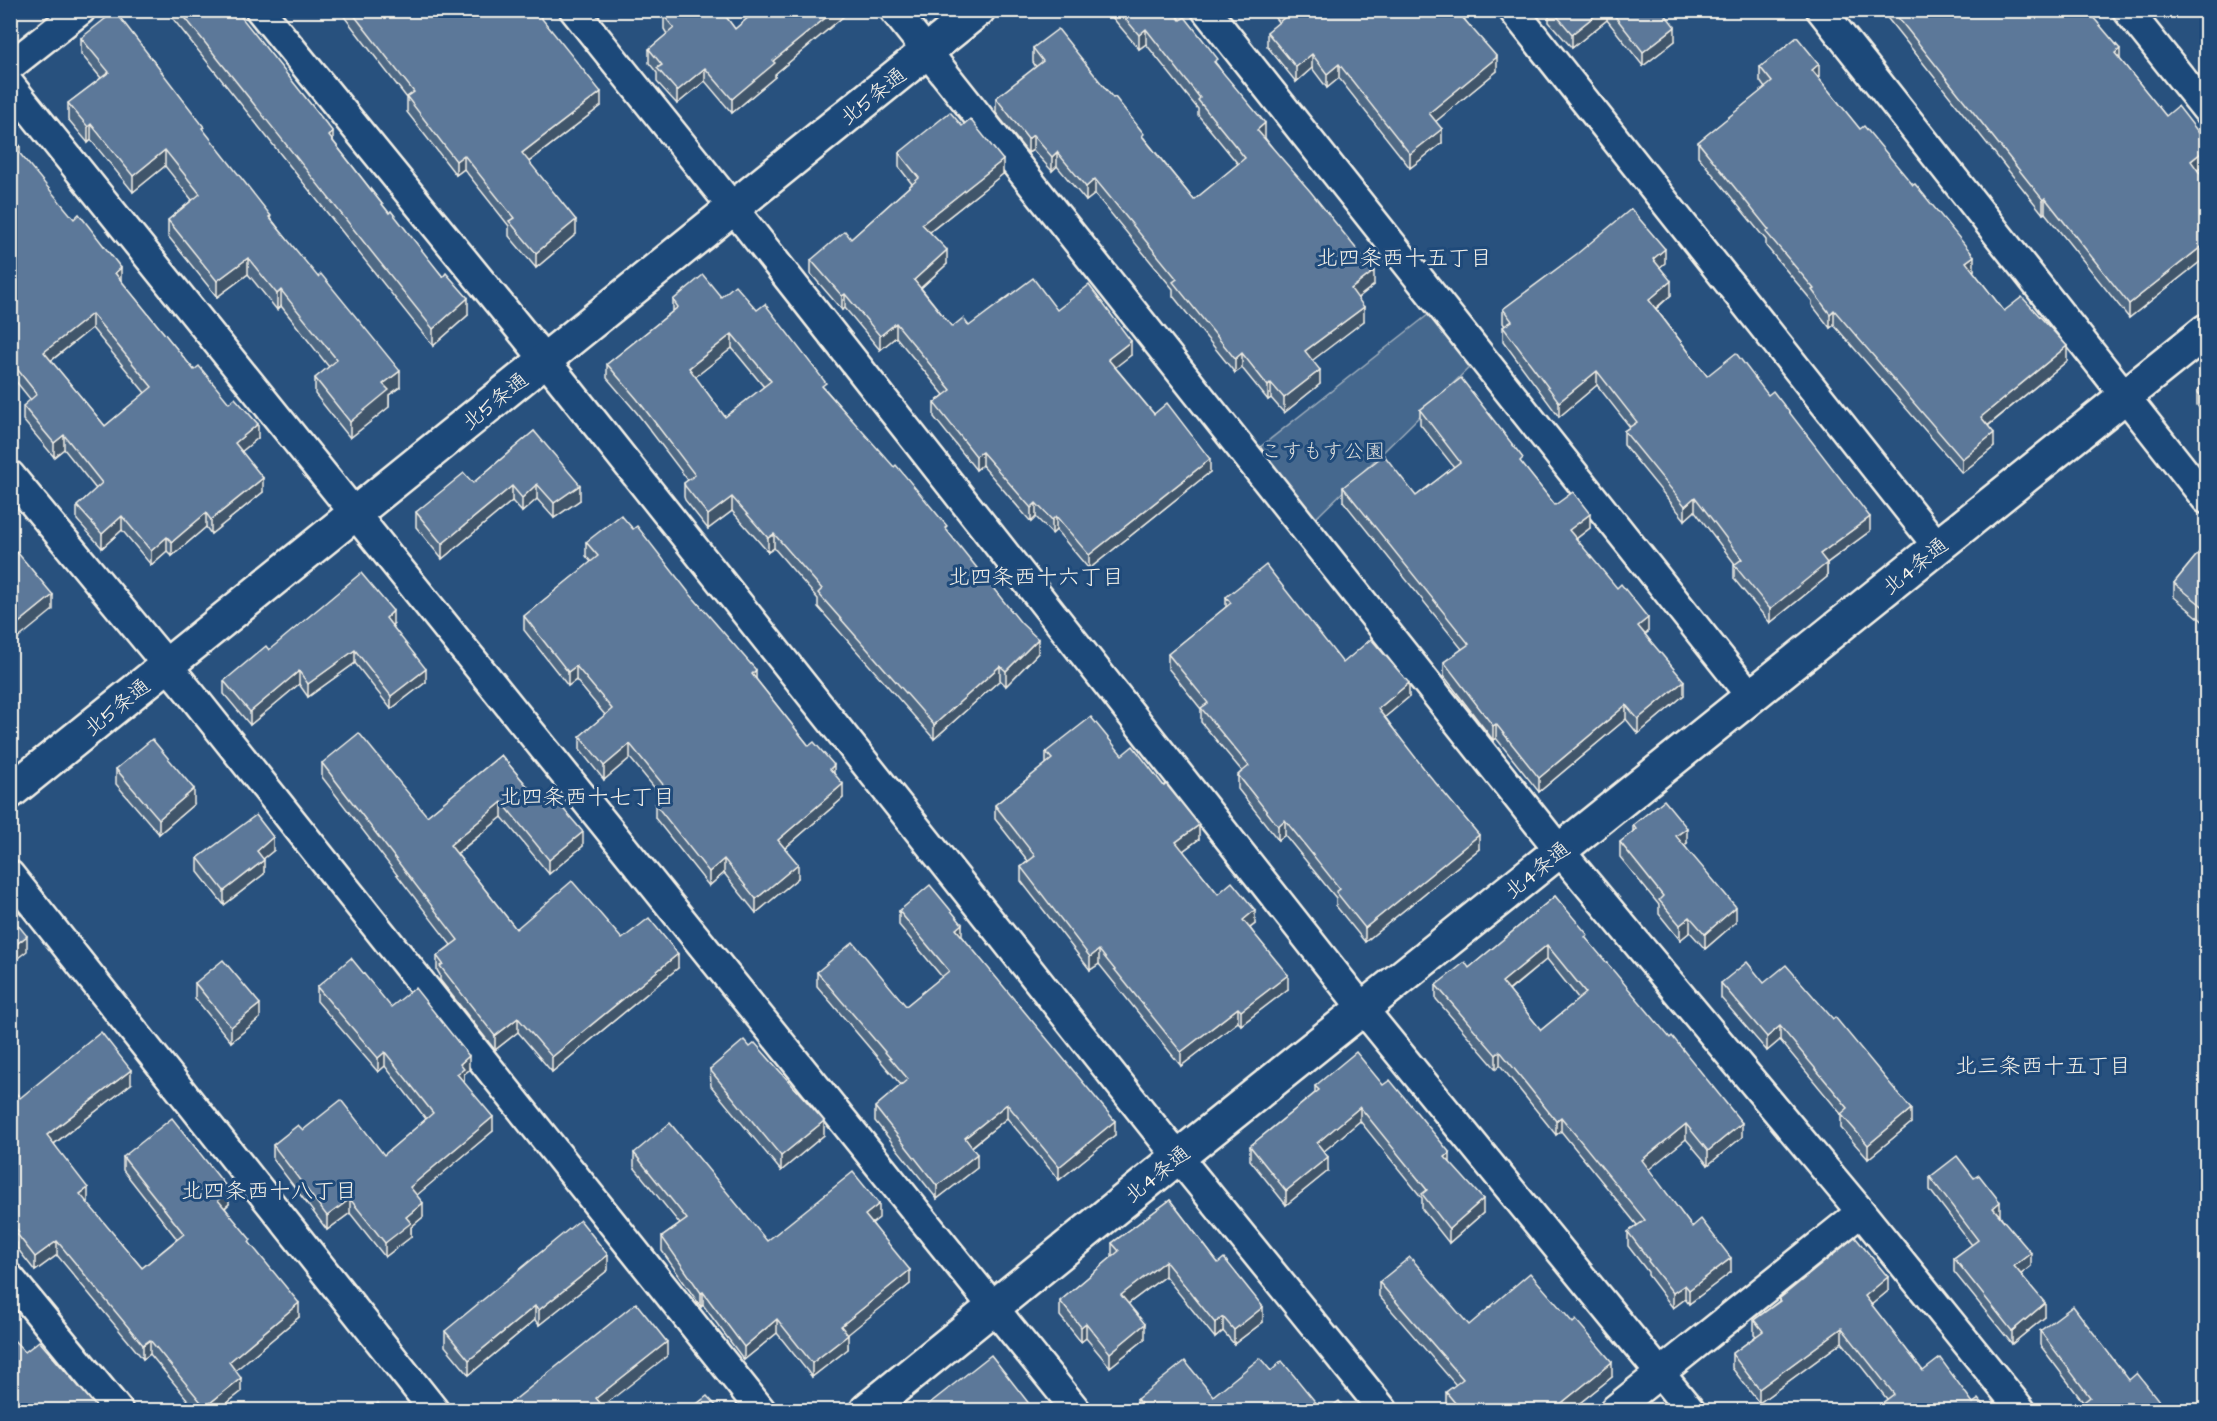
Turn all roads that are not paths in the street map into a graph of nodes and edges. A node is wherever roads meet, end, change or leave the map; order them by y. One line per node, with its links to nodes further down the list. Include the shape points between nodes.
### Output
1 (81, 10): 11 (street)
2 (260, 10): 16 (street)
3 (574, 10): 14 (street)
4 (894, 10): 10 (street)
5 (978, 10): 10 (street, 北5条通)
6 (1206, 10): 23 (street)
7 (1513, 10): 21 (street)
8 (1821, 10): 17 (street)
9 (2127, 10): 13 (street)
10 (928, 52): 14 (street, 北5条通); 25 (street)
11 (10, 66)
12 (10, 85): 20 (street)
13 (2206, 109)
14 (733, 208): 16 (street, 北5条通); 27 (street)
15 (2206, 331): 17 (street, 北4条通)
16 (545, 360): 20 (street, 北5条通); 28 (street)
17 (2126, 395): 19 (street); 21 (street, 北4条通)
18 (10, 475): 22 (street)
19 (2206, 499)
20 (356, 514): 22 (street, 北5条通); 31 (street)
21 (1938, 547): 23 (street, 北4条通)
22 (168, 666): 24 (street, 北5条通); 35 (street)
23 (1752, 698): 25 (street, 北4条通)
24 (10, 792)
25 (1560, 852): 27 (street, 北4条通); 29 (street)
26 (10, 874): 34 (street)
27 (1363, 1009): 28 (street, 北4条通); 32 (street)
28 (1178, 1157): 31 (street, 北4条通); 38 (street)
29 (1861, 1212): 32 (street); 41 (street)
30 (10, 1278): 33 (street)
31 (994, 1308): 36 (street, 北4条通); 37 (street)
32 (1659, 1373): 39 (street); 40 (street)
33 (118, 1410)
34 (434, 1410)
35 (761, 1410)
36 (867, 1410)
37 (1076, 1410)
38 (1383, 1410)
39 (1614, 1410)
40 (1690, 1410)
41 (2021, 1410)

